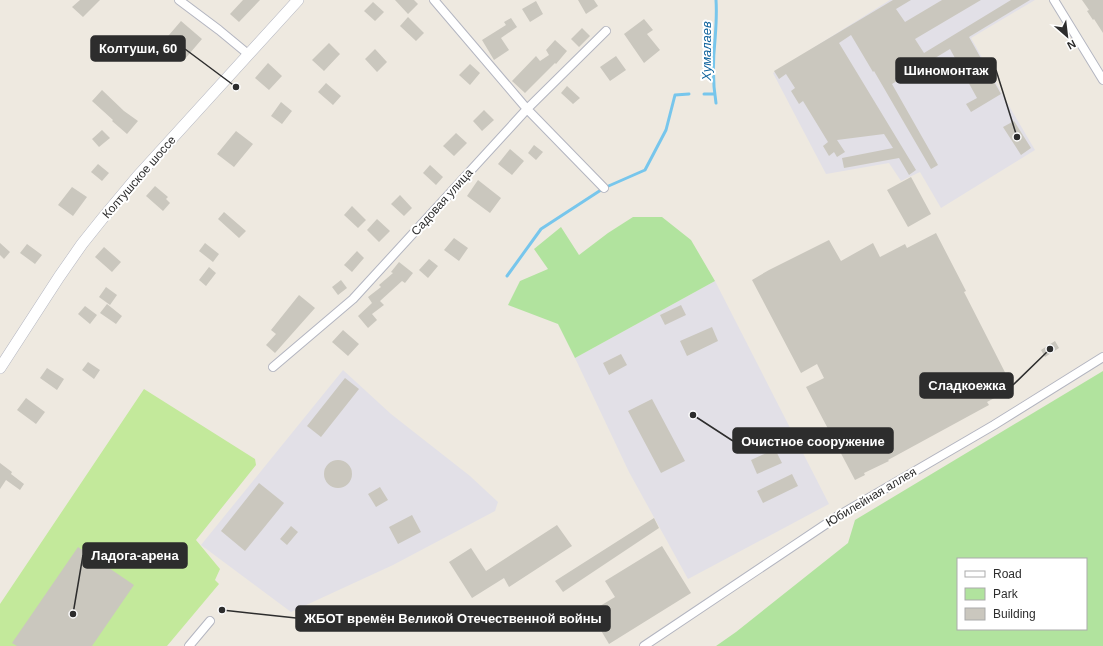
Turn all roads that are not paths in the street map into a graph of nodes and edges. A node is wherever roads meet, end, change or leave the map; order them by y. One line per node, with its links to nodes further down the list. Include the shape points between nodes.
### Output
1 (179, 0): 6 (street)
2 (298, 0): 6 (main road, Колтушское шоссе)
3 (434, 0): 8 (street)
4 (1054, 0): 7 (street)
5 (606, 31): 8 (street, Садовая улица)
6 (248, 54): 12 (main road, Колтушское шоссе, via 137,177 82,244)
7 (1103, 80)
8 (526, 109): 9 (street); 11 (street, Садовая улица, via 353,299)
9 (604, 188)
10 (1103, 358): 15 (street, Юбилейная аллея, via 838,516)
11 (274, 367)
12 (0, 368)
13 (210, 621): 14 (street)
14 (190, 646)
15 (644, 646)

